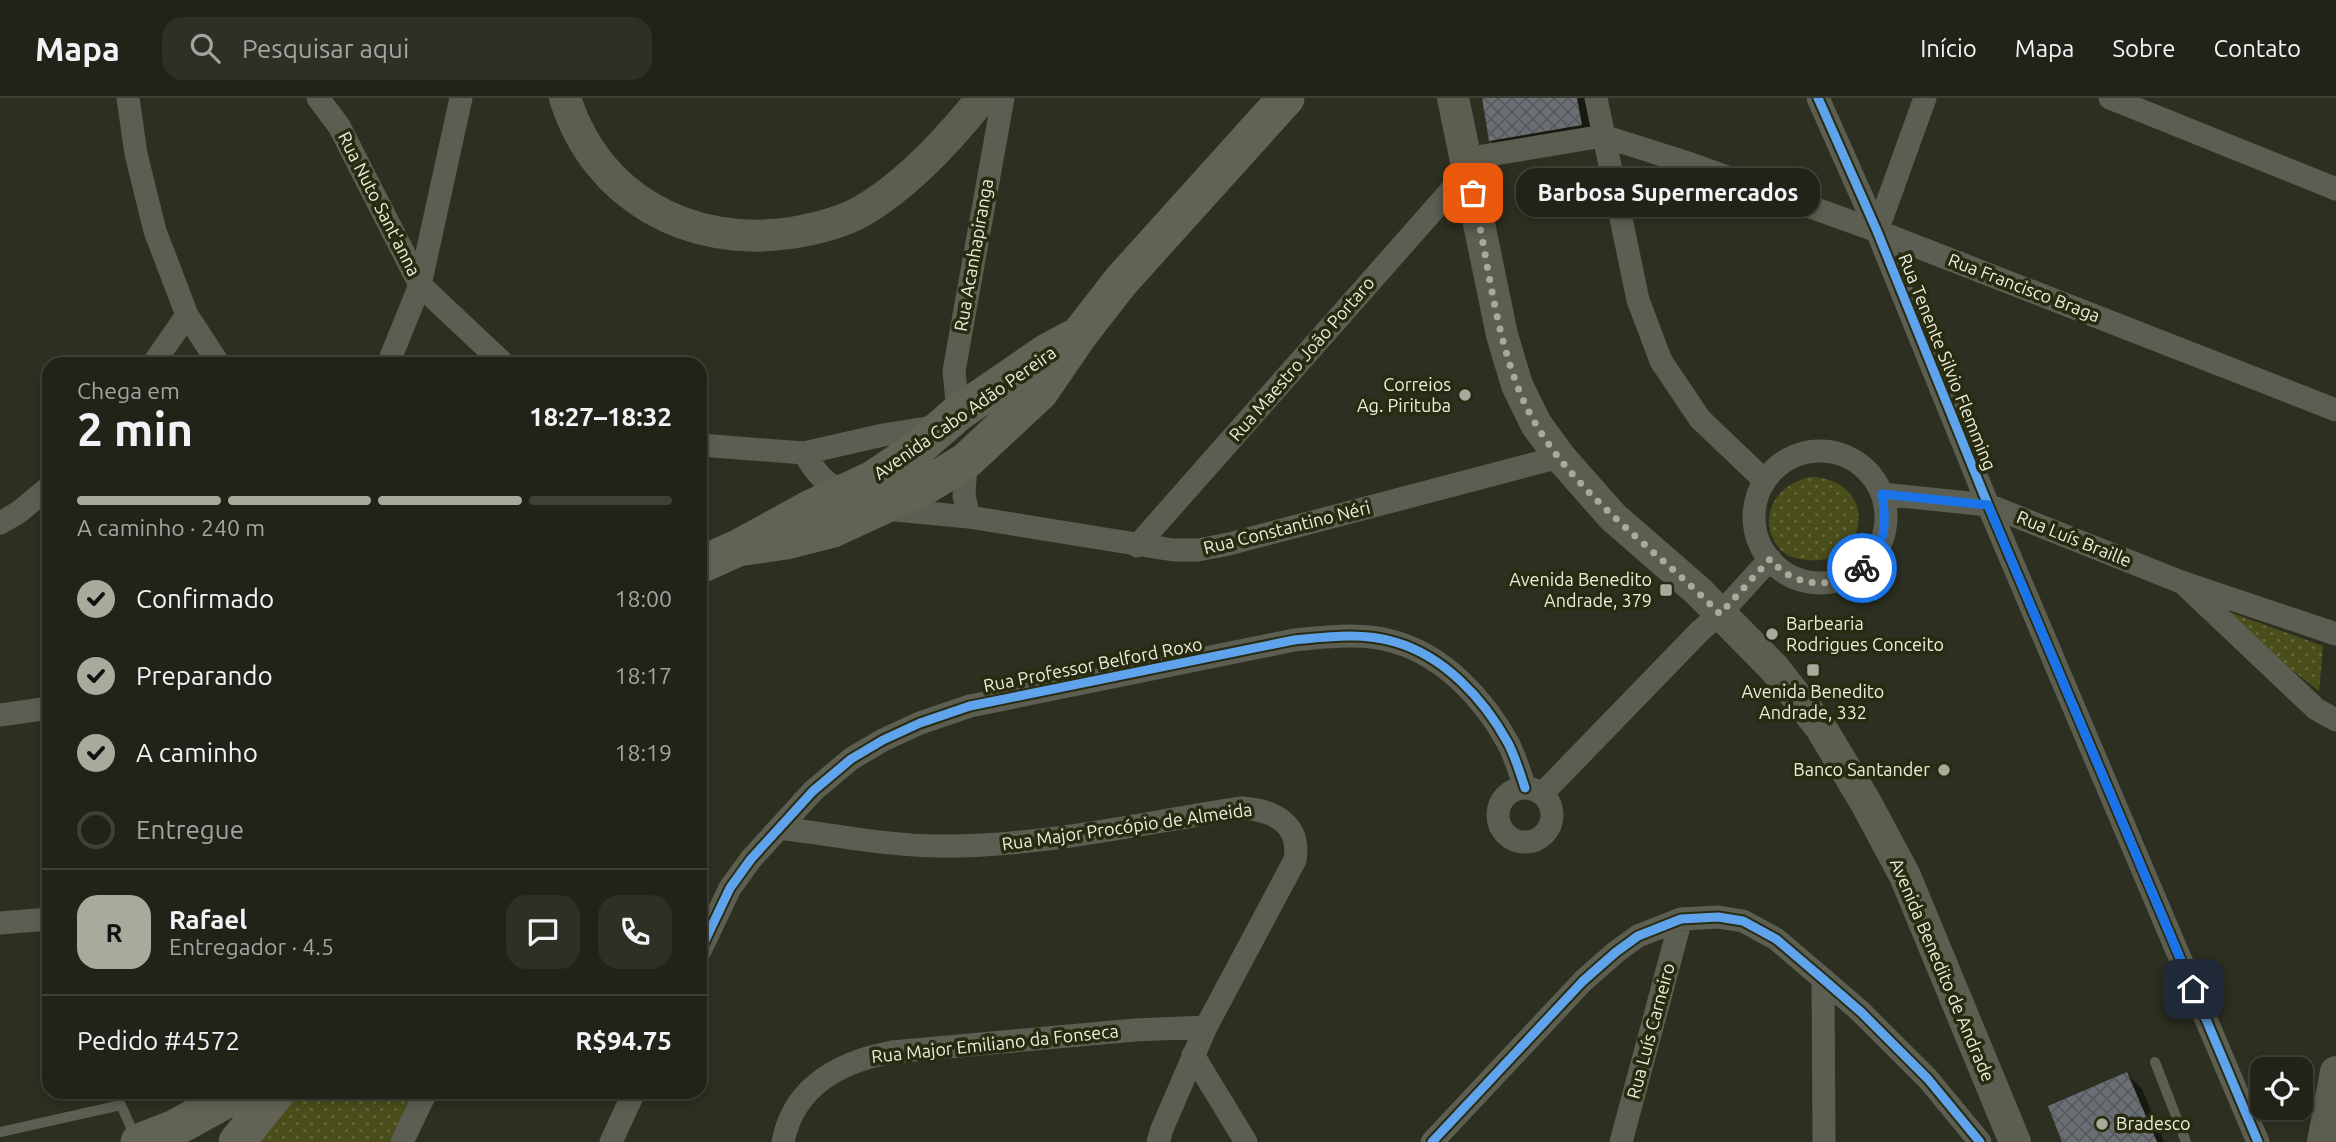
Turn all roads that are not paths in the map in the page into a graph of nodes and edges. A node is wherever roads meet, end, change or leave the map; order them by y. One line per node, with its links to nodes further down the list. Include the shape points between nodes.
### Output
1 (128, 98): 18 (street, via 155,231)
2 (318, 98): 17 (street, Rua Nuto Sant'anna, via 339,125)
3 (461, 98): 17 (street)
4 (565, 98): 5 (main road, via 573,123 598,164 629,195 676,222 718,234 765,237 815,229 861,212 898,186)
5 (982, 98)
6 (1003, 98): 25 (street, Rua Acanhapiranga, via 954,371)
7 (1286, 98): 19 (main road, Avenida Cabo Adão Pereira, via 1121,281)
8 (1453, 98): 14 (main road, Avenida Benedito de Andrade)
9 (1596, 98): 13 (street)
10 (1818, 98): 16 (street, Rua Tenente Silvio Flemming)
11 (1926, 98): 16 (street)
12 (2110, 98): 15 (street)
13 (1603, 136): 14 (street, Rua Francisco Braga); 16 (street, Rua Francisco Braga); 30 (street, via 1638,300 1661,361 1700,419)
14 (1466, 165): 28 (main road, Avenida Benedito de Andrade, via 1517,385 1536,424); 37 (street, Rua Maestro João Portaro)
15 (2336, 188)
16 (1877, 231): 24 (street, Rua Francisco Braga); 34 (street, Rua Tenente Silvio Flemming)
17 (419, 285): 22 (street); 23 (street, Rua Nuto Sant'anna)
18 (187, 315): 20 (street); 21 (street)
19 (1079, 335): 25 (main road, Avenida Cabo Adão Pereira); 29 (main road, Avenida Cabo Adão Pereira, via 1040,392)
20 (158, 357)
21 (214, 357)
22 (391, 357)
23 (496, 357)
24 (2336, 410)
25 (950, 420): 27 (street); 29 (main road, via 968,436); 33 (main road, Avenida Cabo Adão Pereira, via 892,467)
26 (707, 446): 27 (street)
27 (804, 453): 33 (street, via 823,480)
28 (1560, 457): 37 (street, Rua Constantino Néri, via 1229,544 1198,550); 41 (main road, Avenida Benedito de Andrade, via 1613,517)
29 (966, 461): 33 (main road, Avenida Cabo Adão Pereira, via 924,487); 35 (street, via 964,496)
30 (1765, 481): 32 (street, via 1794,456 1829,452 1861,466); 38 (street, via 1754,521)
31 (42, 493): 36 (street)
32 (1882, 494): 34 (street, Rua Luís Braille); 38 (street, via 1886,517 1882,540 1871,560 1853,575 1832,583 1809,583 1787,574)
33 (863, 500): 35 (street, Rua Constantino Néri); 39 (main road, Avenida Cabo Adão Pereira, via 834,529 738,548)
34 (1988, 505): 40 (street, Rua Luís Braille); 74 (street, Rua Tenente Silvio Flemming)
35 (969, 517): 37 (street, Rua Constantino Néri)
36 (0, 523)
37 (1137, 546)
38 (1770, 559): 41 (street)
39 (707, 562)
40 (2181, 582): 42 (street, Rua Luís Braille); 45 (street, via 2316,709)
41 (1720, 614): 46 (street, Rua Professor Belford Roxo, via 1534,791 1491,716 1461,681 1433,659 1394,642 1347,636 1294,640 970,705 920,723 851,759); 72 (main road, Avenida Benedito de Andrade, via 1774,668 1821,728 1866,803 1905,876)
42 (2336, 635)
43 (42, 709): 44 (street)
44 (0, 715)
45 (2336, 720)
46 (779, 828): 50 (street, Rua Professor Belford Roxo, via 730,887); 52 (street, Rua Major Procópio de Almeida, via 937,846 1022,844 1242,808 1274,815 1294,835 1295,860)
47 (1681, 919): 51 (street, via 1718,916 1743,921 1776,939); 68 (street, via 1638,936 1583,982); 69 (street, Rua Luís Carneiro)
48 (42, 920): 49 (street)
49 (0, 923)
50 (707, 936)
51 (1823, 979): 70 (street); 71 (street, via 1928,1079)
52 (1206, 1027): 53 (street, Rua Major Procópio de Almeida); 65 (street, Rua Major Emiliano da Fonseca, via 861,1058 816,1084 796,1107)
53 (1193, 1055): 66 (street, Rua Major Procópio de Almeida); 67 (street)
54 (2155, 1062): 73 (lane)
55 (2336, 1072): 75 (main road)
56 (227, 1099): 61 (main road)
57 (271, 1099): 62 (main road)
58 (423, 1099): 63 (street)
59 (631, 1099): 64 (street)
60 (0, 1132): 61 (lane, via 121,1105)
61 (138, 1142)
62 (237, 1142)
63 (402, 1142)
64 (611, 1142)
65 (783, 1142)
66 (1158, 1142)
67 (1246, 1142)
68 (1432, 1142)
69 (1621, 1142)
70 (1824, 1142)
71 (1980, 1142)
72 (2015, 1142)
73 (2186, 1142)
74 (2258, 1142)
75 (2323, 1142)

